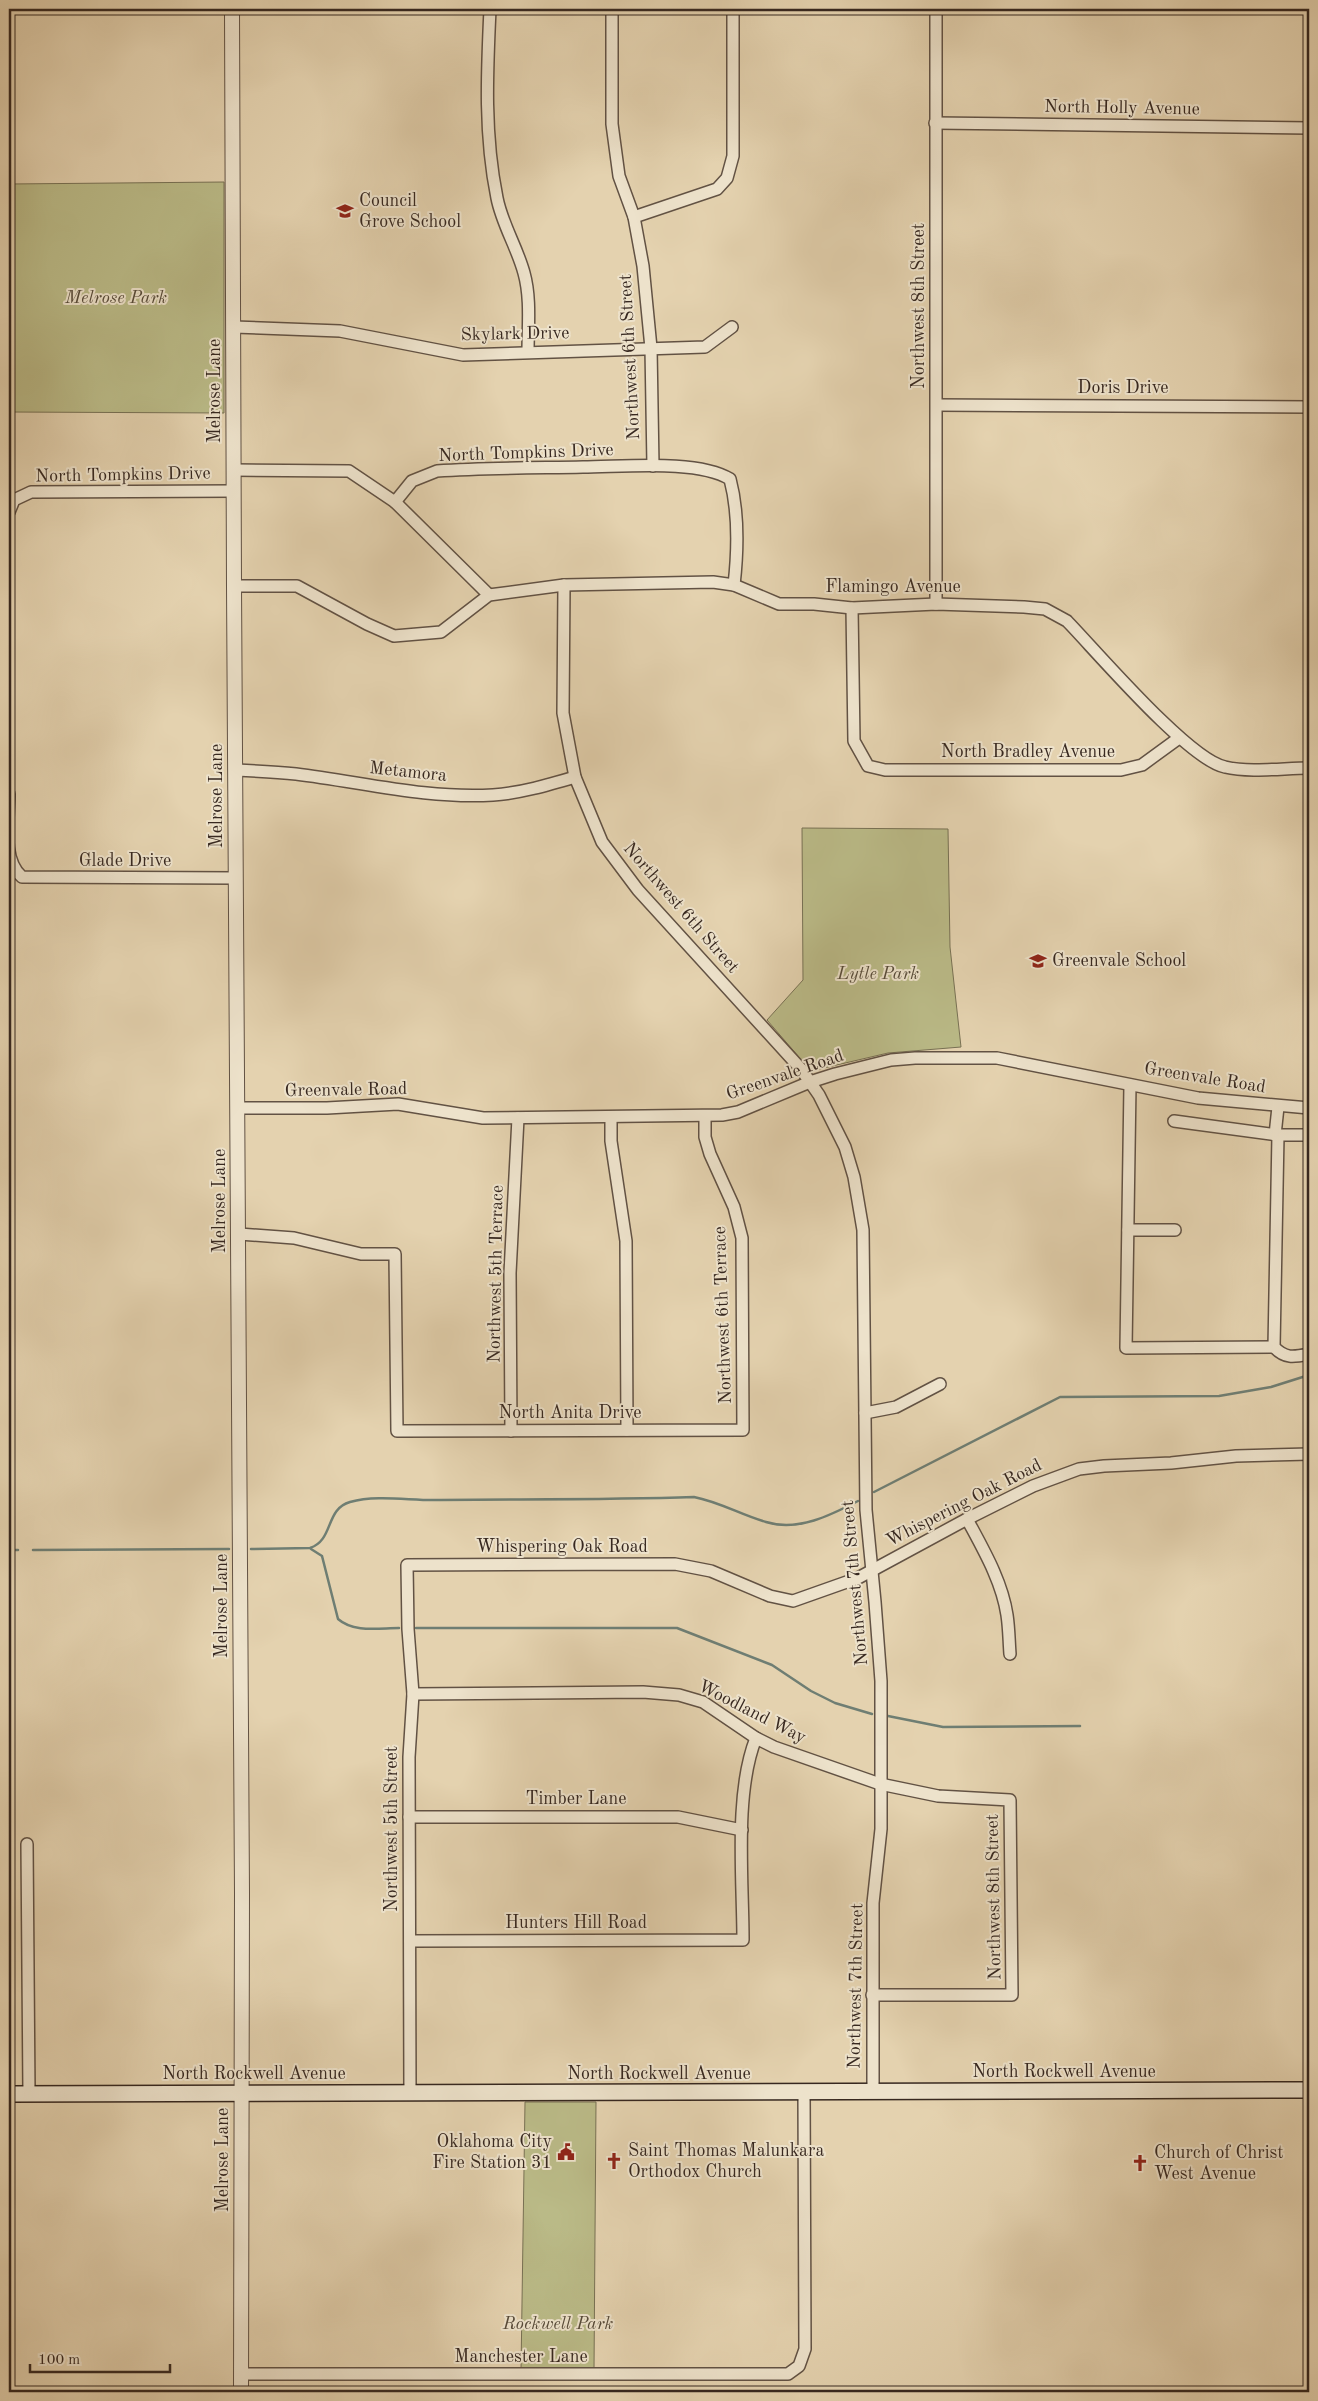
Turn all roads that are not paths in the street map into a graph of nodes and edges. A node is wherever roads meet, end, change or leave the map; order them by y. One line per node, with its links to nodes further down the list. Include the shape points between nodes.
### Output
1 (232, 9): 9 (street, Melrose Lane)
2 (490, 9): 12 (street, via 486,107 489,149 497,199 524,273)
3 (612, 9): 8 (street, Northwest 6th Street, via 612,124 619,176)
4 (732, 9): 8 (street, via 732,156 727,178 717,189)
5 (936, 9): 6 (street, Northwest 8th Street)
6 (935, 123): 7 (street, North Holly Avenue); 13 (street, Northwest 8th Street)
7 (1309, 128)
8 (634, 217): 11 (street, Northwest 6th Street, via 643,266)
9 (234, 327): 12 (street, Skylark Drive, via 340,330 463,354); 16 (street, Melrose Lane)
10 (732, 327): 11 (street, Skylark Drive, via 705,347)
11 (650, 348): 12 (street, Skylark Drive); 15 (street, Northwest 6th Street)
12 (528, 352)
13 (937, 405): 14 (street, Doris Drive); 24 (street, Northwest 8th Street)
14 (1309, 407)
15 (653, 466): 18 (street, North Tompkins Drive, via 437,472 412,481); 21 (street, North Tompkins Drive, via 697,468 730,479 736,500)
16 (234, 470): 17 (street, Melrose Lane); 18 (street, North Tompkins Drive, via 349,472)
17 (234, 491): 19 (street, North Tompkins Drive, via 30,492 14,500); 22 (street, Melrose Lane)
18 (396, 502): 23 (street)
19 (9, 512)
20 (564, 585): 21 (street, Flamingo Avenue, via 713,582); 23 (street, Flamingo Avenue); 29 (street, Northwest 6th Street, via 563,713)
21 (734, 585): 25 (street, Flamingo Avenue, via 779,604)
22 (234, 586): 23 (street, via 296,586 394,636 441,632); 28 (street, Melrose Lane)
23 (489, 595)
24 (936, 604): 25 (street, Flamingo Avenue); 26 (street, Flamingo Avenue, via 1044,609 1067,621)
25 (852, 608): 26 (street, North Bradley Avenue, via 854,741 868,766 885,770 1121,770 1142,765)
26 (1179, 738): 27 (street, Flamingo Avenue, via 1208,760 1225,768)
27 (1309, 768)
28 (236, 770): 29 (street, Metamora, via 296,774 444,795 493,795 538,788); 31 (street, Melrose Lane)
29 (575, 777): 32 (street, Northwest 6th Street, via 602,842 614,859 638,890 784,1048)
30 (9, 794): 31 (street, Glade Drive, via 9,854 16,872 22,877)
31 (236, 878): 35 (street, Melrose Lane)
32 (810, 1082): 33 (street, Greenvale Road, via 892,1060 997,1058); 37 (street, Greenvale Road, via 738,1112); 49 (street, Northwest 7th Street, via 844,1148 860,1204 864,1230)
33 (1130, 1085): 34 (street, Greenvale Road, via 1198,1098); 43 (street)
34 (1278, 1106): 36 (street, Greenvale Road); 41 (street)
35 (238, 1108): 39 (street, Greenvale Road, via 398,1104 483,1118); 45 (street, Melrose Lane)
36 (1309, 1108)
37 (706, 1116): 38 (street, Greenvale Road); 51 (street, Northwest 6th Terrace, via 705,1136 710,1154 734,1206 742,1238)
38 (611, 1117): 39 (street, Greenvale Road); 50 (street, via 611,1141 626,1249)
39 (518, 1118): 52 (street, Northwest 5th Terrace, via 510,1273)
40 (1174, 1121): 41 (street)
41 (1277, 1135): 42 (street); 46 (street)
42 (1309, 1136)
43 (1128, 1230): 44 (street); 46 (street, via 1126,1348)
44 (1175, 1230)
45 (239, 1234): 52 (street, North Anita Drive, via 294,1238 361,1254 395,1254 397,1431); 68 (street, Melrose Lane)
46 (1274, 1347): 47 (street, via 1289,1357)
47 (1309, 1354)
48 (940, 1384): 49 (street, via 896,1407)
49 (865, 1413): 56 (street, Northwest 7th Street, via 866,1510)
50 (627, 1430): 51 (street, North Anita Drive); 52 (street, North Anita Drive)
51 (743, 1430)
52 (511, 1431)
53 (1309, 1454): 54 (street, Whispering Oak Road, via 1236,1456 1079,1469 1033,1486)
54 (967, 1518): 56 (street, Whispering Oak Road); 57 (street, via 1001,1590)
55 (407, 1565): 56 (street, Whispering Oak Road, via 675,1564 711,1571 770,1596 793,1601 858,1578); 58 (street, Northwest 5th Street)
56 (871, 1570): 60 (street, Northwest 7th Street, via 878,1635)
57 (1010, 1654)
58 (413, 1694): 59 (street, Woodland Way, via 664,1693 703,1702); 62 (street, Northwest 5th Street)
59 (756, 1738): 60 (street, Woodland Way, via 799,1757); 63 (street, via 748,1758)
60 (880, 1784): 61 (street, Woodland Way, via 938,1796); 66 (street, Northwest 7th Street, via 881,1829 873,1903)
61 (1010, 1800): 66 (street, Northwest 8th Street, via 1012,1995)
62 (409, 1817): 63 (street, Timber Lane, via 678,1817); 65 (street, Northwest 5th Street)
63 (742, 1830): 65 (street, Hunters Hill Road, via 743,1940)
64 (27, 1844): 73 (street)
65 (410, 1941): 71 (street, Northwest 5th Street)
66 (872, 1995): 70 (street, Northwest 7th Street)
67 (1309, 2090): 70 (main road, North Rockwell Avenue)
68 (242, 2092): 71 (main road, North Rockwell Avenue); 73 (main road, North Rockwell Avenue); 74 (street, Melrose Lane)
69 (804, 2092): 70 (main road, North Rockwell Avenue); 71 (main road, North Rockwell Avenue); 74 (street, Manchester Lane, via 805,2349 799,2366 788,2374)
70 (873, 2092)
71 (410, 2093)
72 (9, 2094): 73 (main road, North Rockwell Avenue)
73 (29, 2094)
74 (241, 2374): 75 (street, Melrose Lane)
75 (241, 2392)

